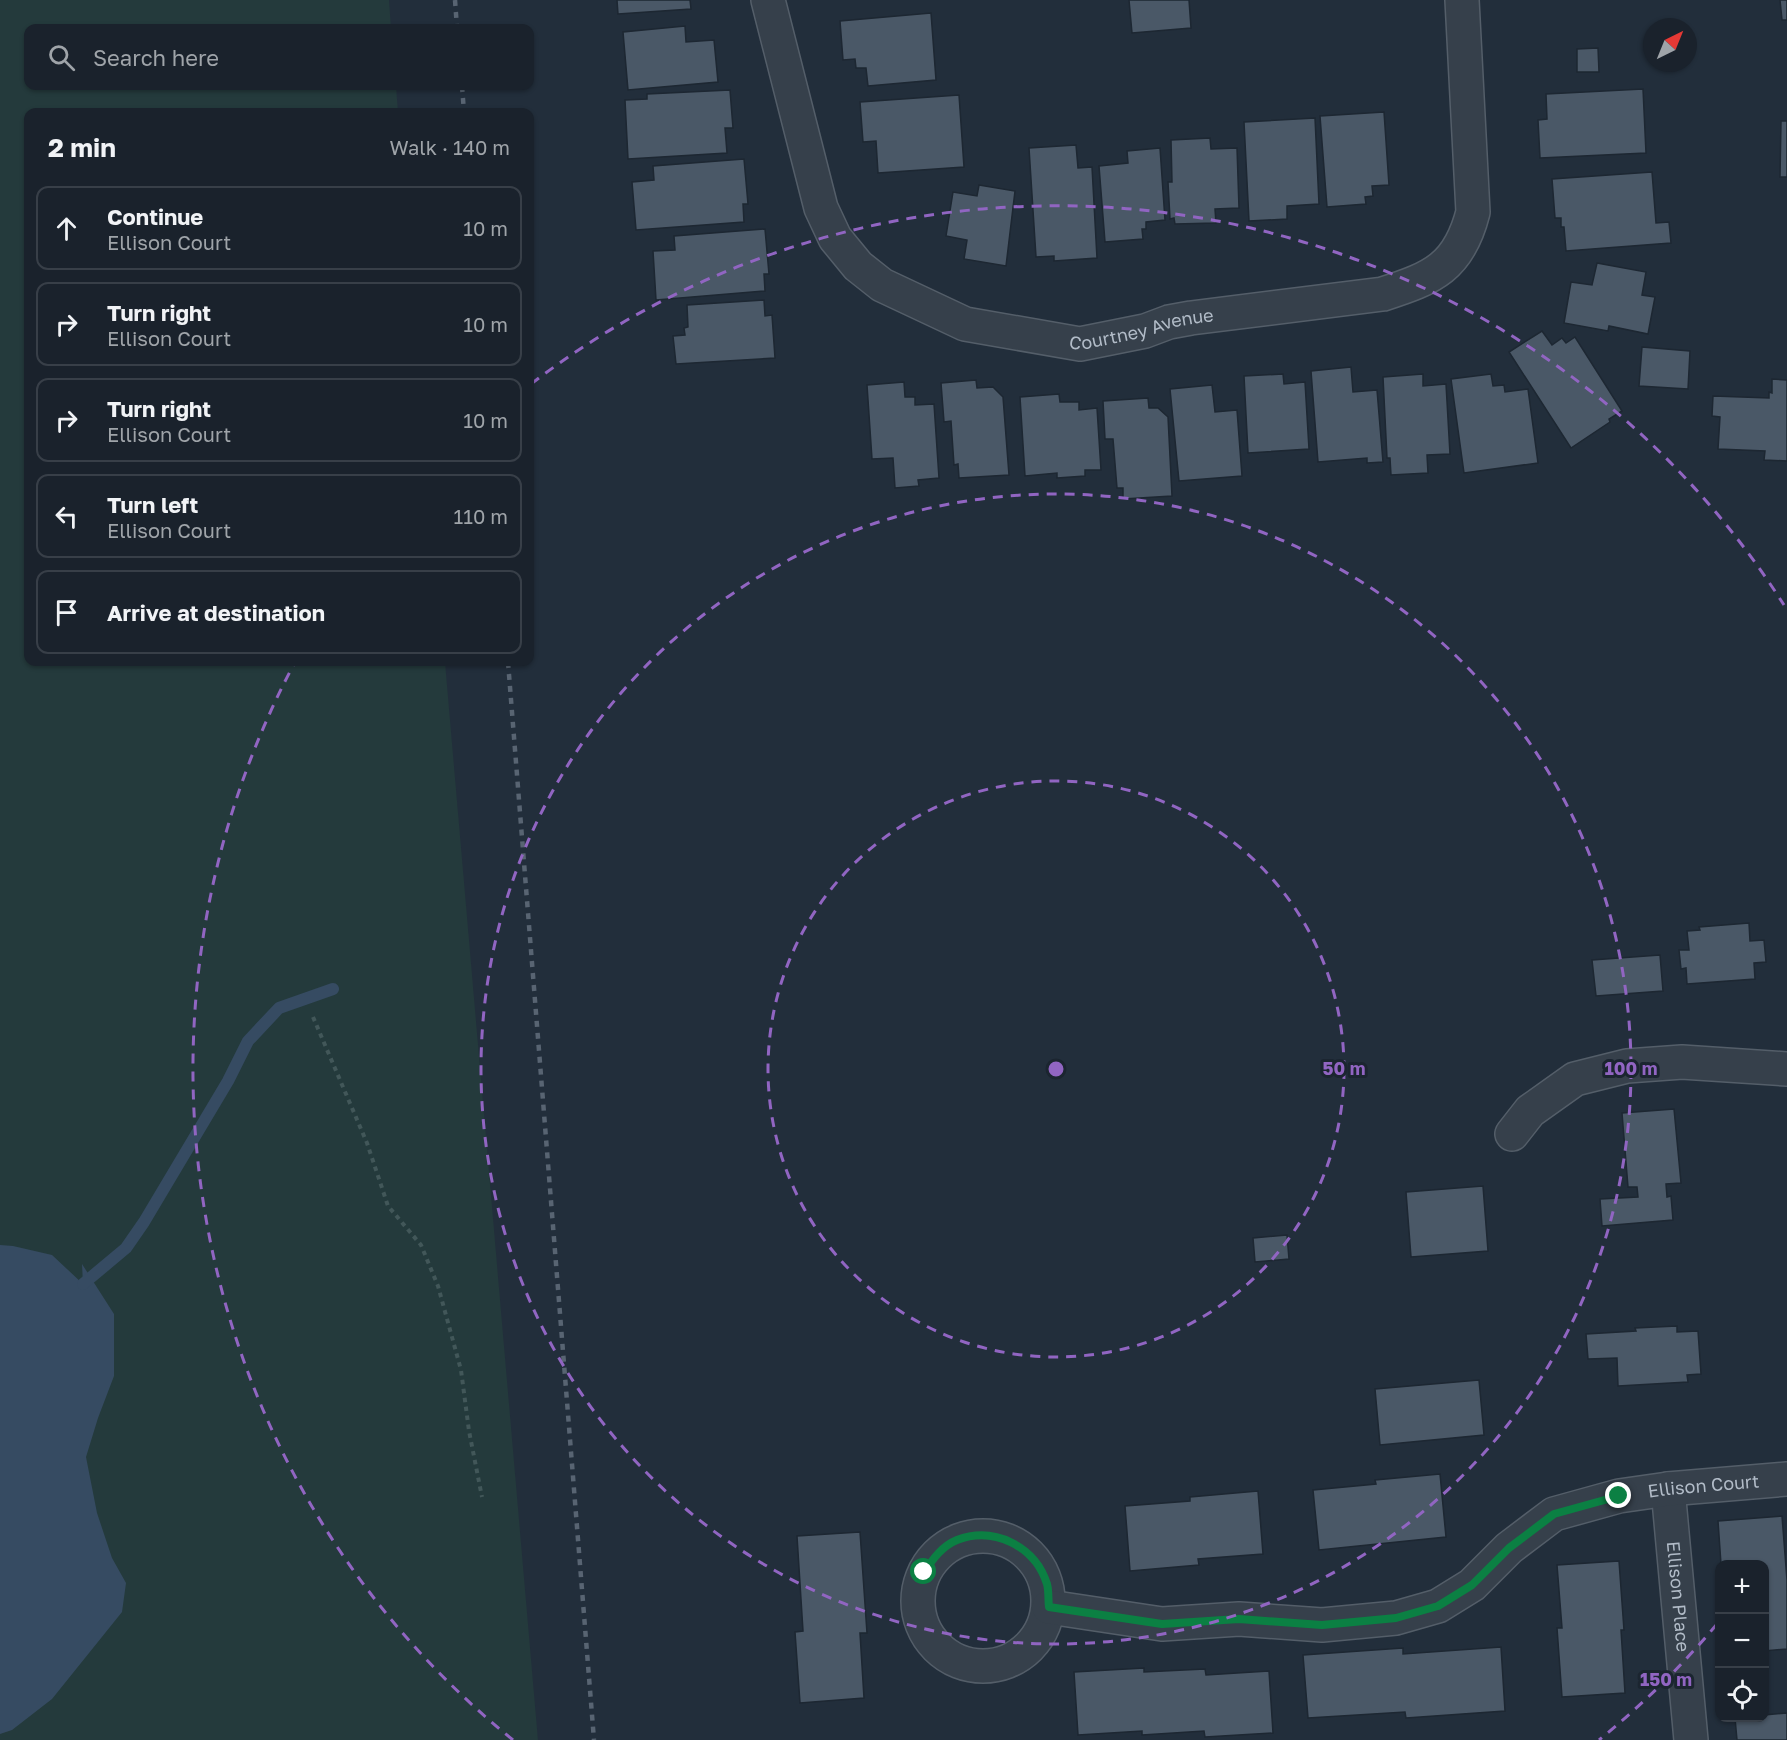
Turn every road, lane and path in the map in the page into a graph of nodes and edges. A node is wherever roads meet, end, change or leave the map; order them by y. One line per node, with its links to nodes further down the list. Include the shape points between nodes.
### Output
1 (768, 0): 2 (street, Courtney Avenue, via 821,208 835,238 858,266 882,285 964,324 1080,344 1191,318 1383,294 1431,276 1446,265 1467,234 1473,212)
2 (1462, 0)
3 (313, 1017): 8 (path, via 367,1143 388,1206 421,1245 438,1286 461,1370)
4 (1787, 1070): 5 (street, via 1682,1062 1627,1066 1575,1079 1530,1110)
5 (1512, 1134)
6 (1787, 1479): 7 (street, Ellison Court)
7 (1668, 1489): 9 (street, Ellison Court, via 1619,1496 1554,1514 1509,1548 1472,1585 1438,1606 1396,1618 1322,1625 1239,1619 1162,1624); 10 (street, Ellison Place)
8 (482, 1497)
9 (1049, 1607)
10 (1691, 1740)

